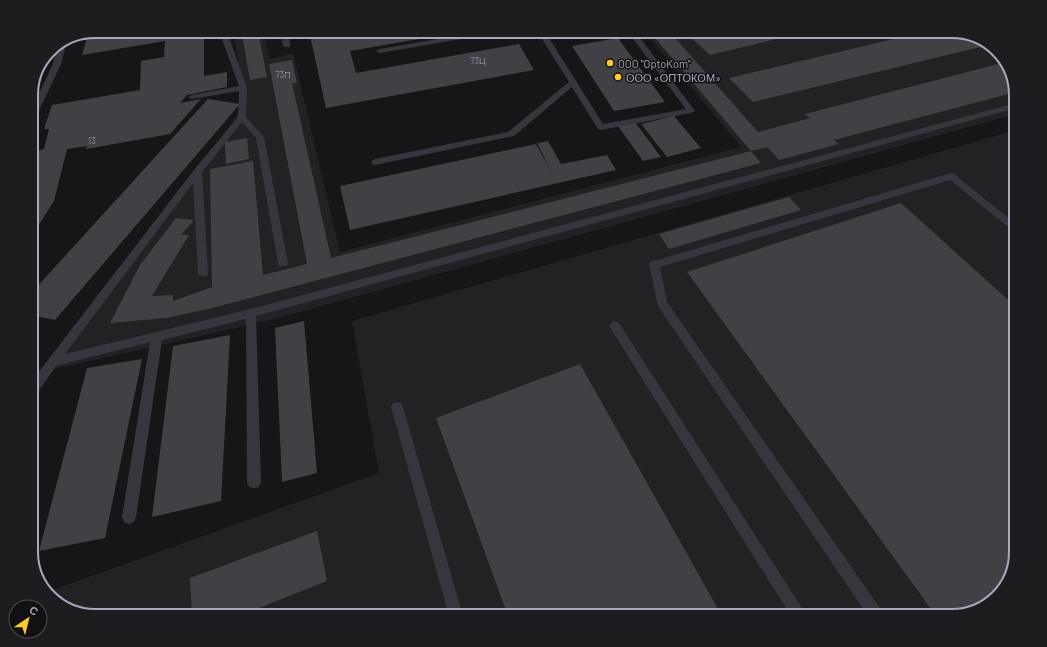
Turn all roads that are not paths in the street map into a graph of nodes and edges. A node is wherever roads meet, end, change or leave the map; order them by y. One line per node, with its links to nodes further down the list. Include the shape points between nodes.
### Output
1 (225, 38): 10 (lane)
2 (286, 38): 6 (lane)
3 (455, 38): 8 (lane)
4 (546, 38): 9 (lane)
5 (636, 38): 9 (lane, via 691,111 602,127)
6 (287, 45)
7 (61, 50): 12 (lane, via 57,64)
8 (380, 51)
9 (573, 82): 15 (lane, via 511,134)
10 (243, 88): 11 (lane); 14 (lane)
11 (192, 97)
12 (38, 103)
13 (1009, 107): 20 (lane)
14 (242, 117): 16 (lane); 18 (lane, via 260,137)
15 (375, 162)
16 (197, 172): 19 (lane); 23 (lane)
17 (1009, 223): 30 (lane, via 951,176 654,265 662,303)
18 (283, 263)
19 (203, 273)
20 (251, 313): 22 (lane); 26 (lane)
21 (615, 326): 29 (lane)
22 (157, 336): 23 (lane); 27 (lane)
23 (52, 362): 24 (lane)
24 (38, 382)
25 (397, 407): 28 (lane)
26 (254, 482)
27 (129, 517)
28 (454, 609)
29 (796, 609)
30 (872, 609)

